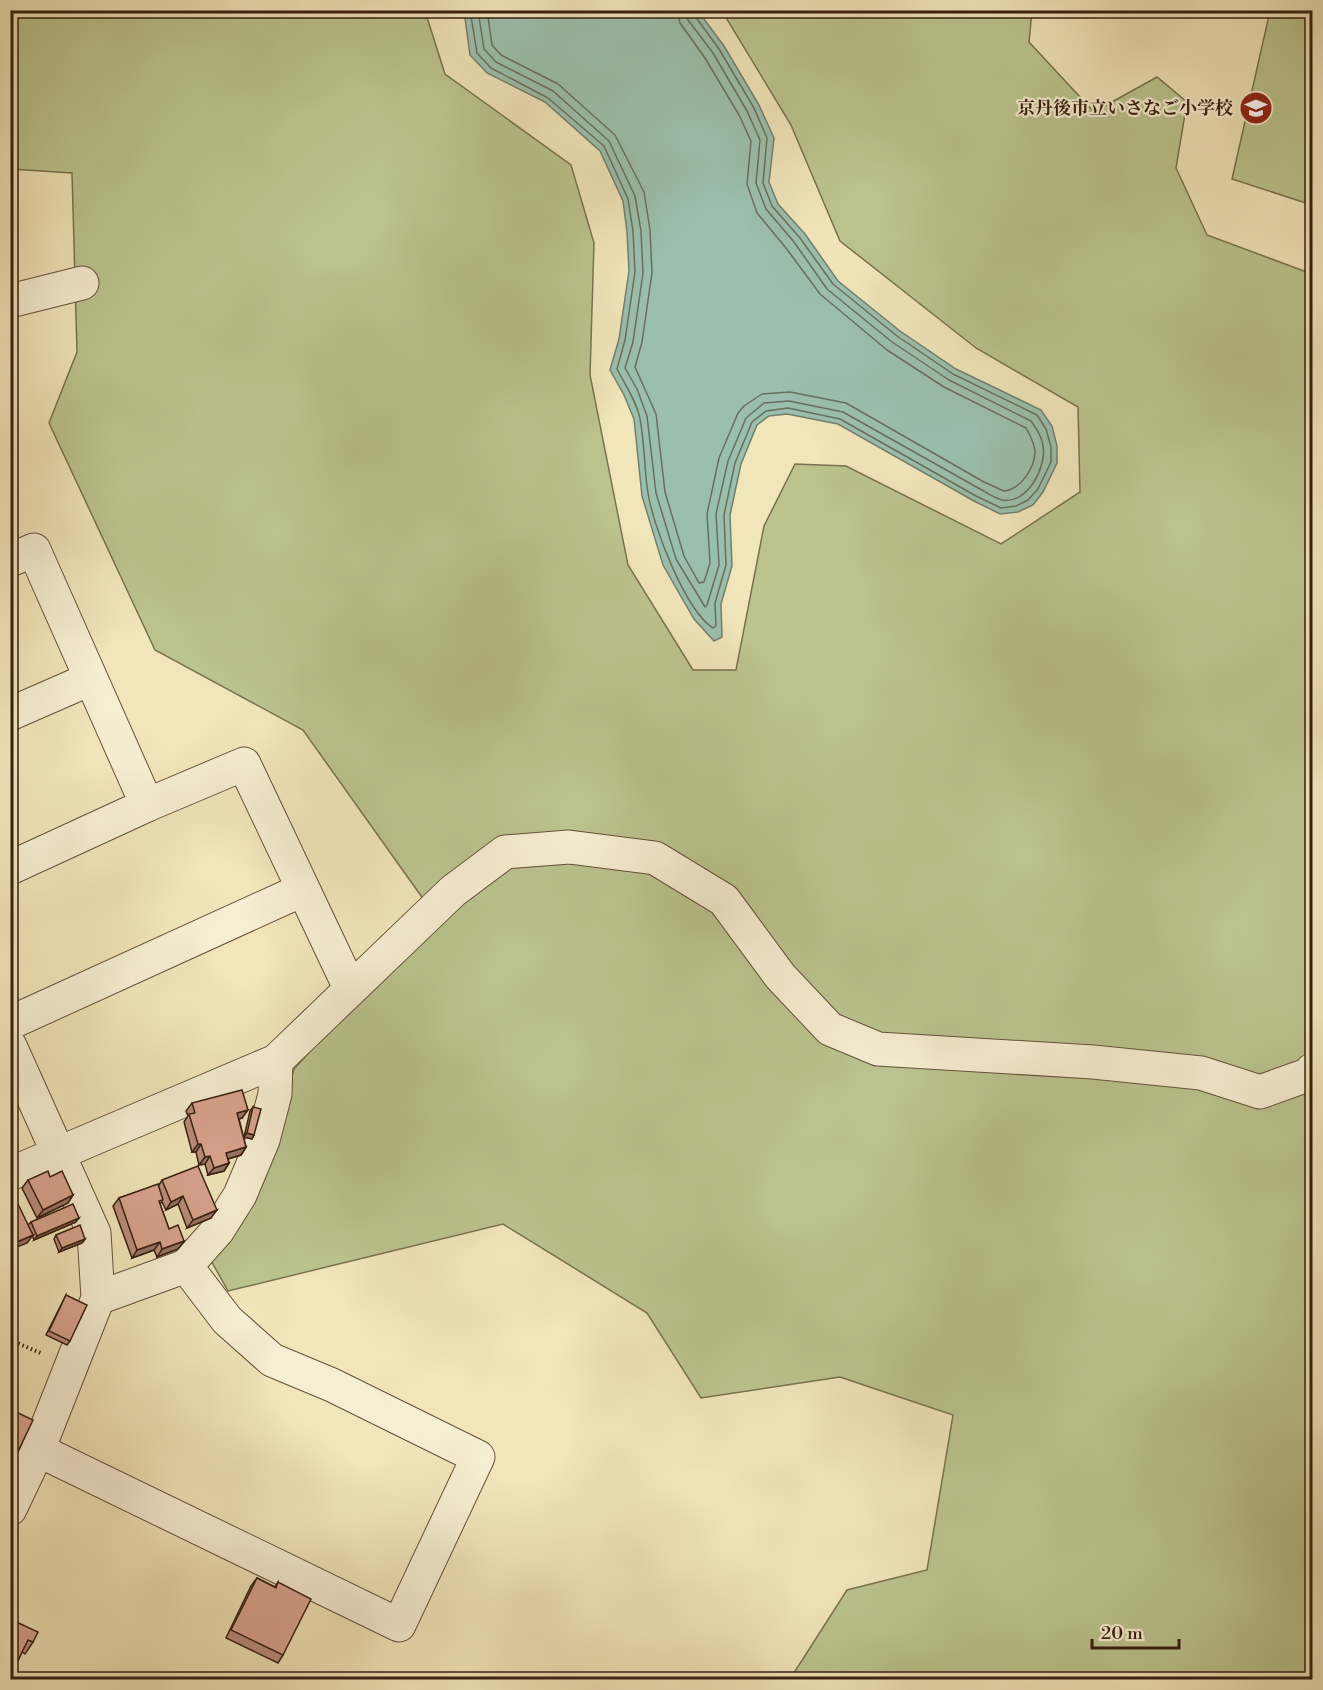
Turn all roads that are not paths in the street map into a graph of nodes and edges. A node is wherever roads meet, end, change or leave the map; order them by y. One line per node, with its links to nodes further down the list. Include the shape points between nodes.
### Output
1 (82, 283): 2 (street)
2 (10, 301)
3 (10, 560): 4 (street, via 34,550)
4 (90, 679): 5 (street); 6 (street)
5 (10, 714)
6 (147, 805): 7 (street); 8 (street, via 244,764)
7 (10, 868)
8 (302, 890): 9 (street); 10 (street)
9 (350, 988): 12 (street); 13 (street, via 453,891 505,852 568,847 655,858 724,900 780,976 830,1029 878,1049 1201,1073 1260,1092)
10 (10, 1023)
11 (10, 1046): 14 (street)
12 (276, 1061): 14 (street); 16 (street, via 274,1094 262,1140 240,1196 218,1230)
13 (1312, 1070)
14 (60, 1153): 15 (street); 17 (street, via 94,1233)
15 (10, 1174)
16 (186, 1266): 17 (street); 18 (street, via 227,1320 272,1360 478,1457 399,1625)
17 (98, 1298): 18 (street)
18 (38, 1450): 19 (street)
19 (10, 1509)

